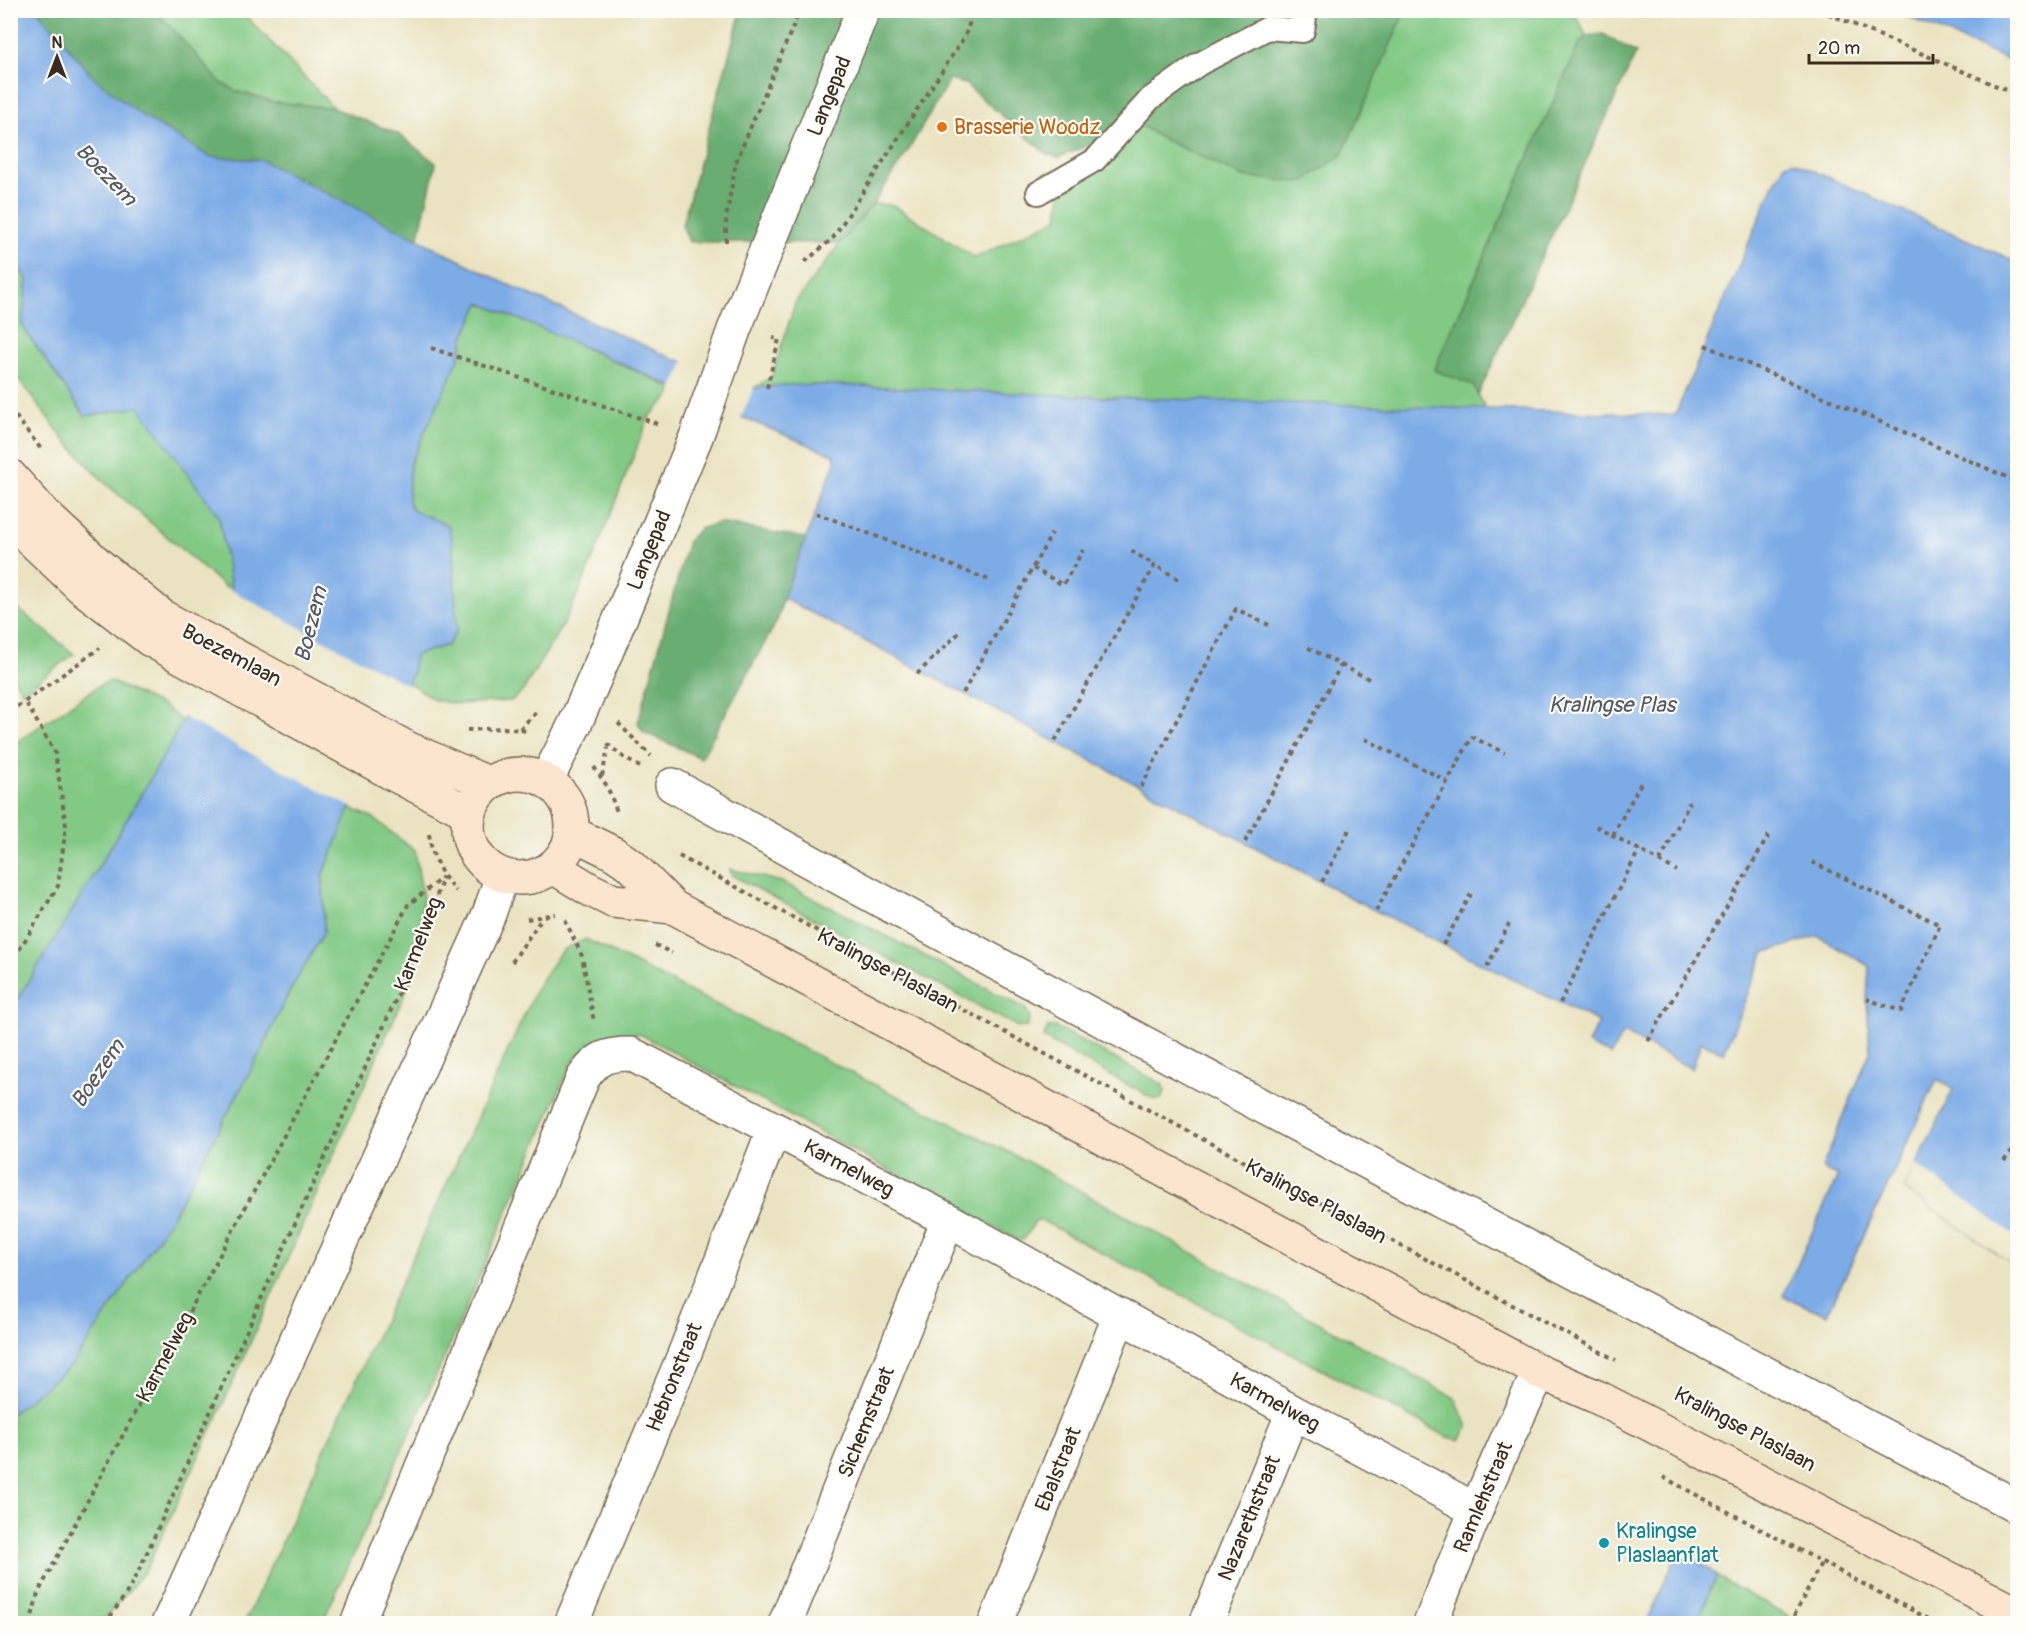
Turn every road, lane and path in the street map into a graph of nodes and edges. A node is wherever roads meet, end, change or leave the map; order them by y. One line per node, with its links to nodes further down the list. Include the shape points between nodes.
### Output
1 (800, 10): 8 (path, via 736,162 726,218)
2 (863, 10): 14 (street, Langepad, via 722,361)
3 (974, 10): 9 (path, via 965,36 833,238)
4 (1306, 10): 7 (lane, via 1303,31 1268,28 1199,64 1150,99 1095,160)
5 (1820, 10): 6 (path)
6 (2018, 95)
7 (1038, 194)
8 (726, 248)
9 (800, 266)
10 (779, 339): 13 (path)
11 (1705, 345): 16 (path)
12 (431, 348): 14 (path)
13 (767, 388)
14 (701, 423): 45 (street, Langepad, via 611,642)
15 (10, 476): 30 (main road, Boezemlaan, via 45,516 163,617)
16 (2018, 482)
17 (816, 513): 24 (path)
18 (10, 517): 30 (main road, Boezemlaan, via 81,587 149,639)
19 (1052, 533): 23 (path)
20 (1083, 550): 23 (path, via 1063,585)
21 (1131, 551): 22 (path)
22 (1155, 565): 25 (path); 41 (path)
23 (1033, 568): 34 (path)
24 (989, 580)
25 (1180, 580)
26 (1271, 626): 50 (path, via 1236,609)
27 (962, 630): 32 (path)
28 (103, 646): 35 (path)
29 (1307, 647): 31 (path)
30 (193, 649): 43 (main road, Boezemlaan)
31 (1341, 665): 33 (path); 59 (path)
32 (917, 674)
33 (1369, 679)
34 (963, 693)
35 (25, 701): 37 (path); 74 (path, via 55,753 66,826 58,886)
36 (541, 706): 39 (path, via 520,729)
37 (10, 712)
38 (614, 719): 49 (path, via 663,768)
39 (476, 730)
40 (1365, 739): 46 (path)
41 (1055, 741)
42 (1505, 753): 46 (path, via 1472,737)
43 (402, 762): 48 (main road, Boezemlaan); 52 (main road, Boezemlaan)
44 (602, 777): 53 (path)
45 (546, 781): 48 (main road, via 517,774); 56 (main road, via 567,803)
46 (1447, 781): 71 (path)
47 (1642, 781): 57 (path)
48 (489, 784): 52 (main road)
49 (672, 785): 88 (street, via 1173,1058)
50 (1140, 787)
51 (1690, 802): 62 (path)
52 (469, 813): 66 (main road, via 467,826 473,851 481,862)
53 (620, 819)
54 (1351, 826): 67 (path)
55 (1596, 826): 57 (path)
56 (572, 833): 64 (main road, via 566,852); 69 (main road, Kralingse Plaslaan, via 631,865)
57 (1612, 836): 60 (path)
58 (1769, 836): 78 (path)
59 (1245, 842)
60 (1639, 850): 62 (path); 77 (path)
61 (675, 853): 85 (path, Kralingse Plaslaan)
62 (1660, 861): 65 (path)
63 (1812, 862): 76 (path, via 1940,925 1901,1011)
64 (553, 867): 66 (main road, via 528,878); 69 (main road, Kralingse Plaslaan, via 613,901)
65 (1677, 871)
66 (502, 876): 94 (street, via 489,914)
67 (1322, 882)
68 (1471, 894): 73 (path)
69 (673, 907): 86 (main road, Kralingse Plaslaan)
70 (561, 911): 79 (path, via 582,956)
71 (1376, 911)
72 (1509, 924): 75 (path)
73 (1443, 945)
74 (10, 965)
75 (1487, 967)
76 (1867, 999)
77 (1560, 1003)
78 (1648, 1041)
79 (601, 1059): 80 (street, Karmelweg, via 631,1054); 95 (street, via 583,1078)
80 (774, 1129): 83 (street, Karmelweg); 96 (street, Hebronstraat)
81 (2018, 1143): 82 (path)
82 (2004, 1161)
83 (948, 1220): 84 (street, Karmelweg); 97 (street, Sichemstraat)
84 (1120, 1315): 87 (street, Karmelweg); 98 (street, Ebalstraat)
85 (1618, 1361)
86 (1540, 1372): 89 (street, Ramlehstraat); 91 (main road, Kralingse Plaslaan, via 1597,1397)
87 (1293, 1413): 89 (street, Karmelweg); 99 (street, Nazarethstraat)
88 (2018, 1507)
89 (1476, 1510): 100 (street, Ramlehstraat)
90 (1822, 1561): 101 (path)
91 (2018, 1614)
92 (30, 1623): 93 (path, Karmelweg, via 38,1593 408,905 443,877 418,950 141,1566)
93 (105, 1623)
94 (168, 1623)
95 (357, 1623)
96 (571, 1623)
97 (785, 1623)
98 (994, 1623)
99 (1206, 1623)
100 (1430, 1623)
101 (1790, 1623)

